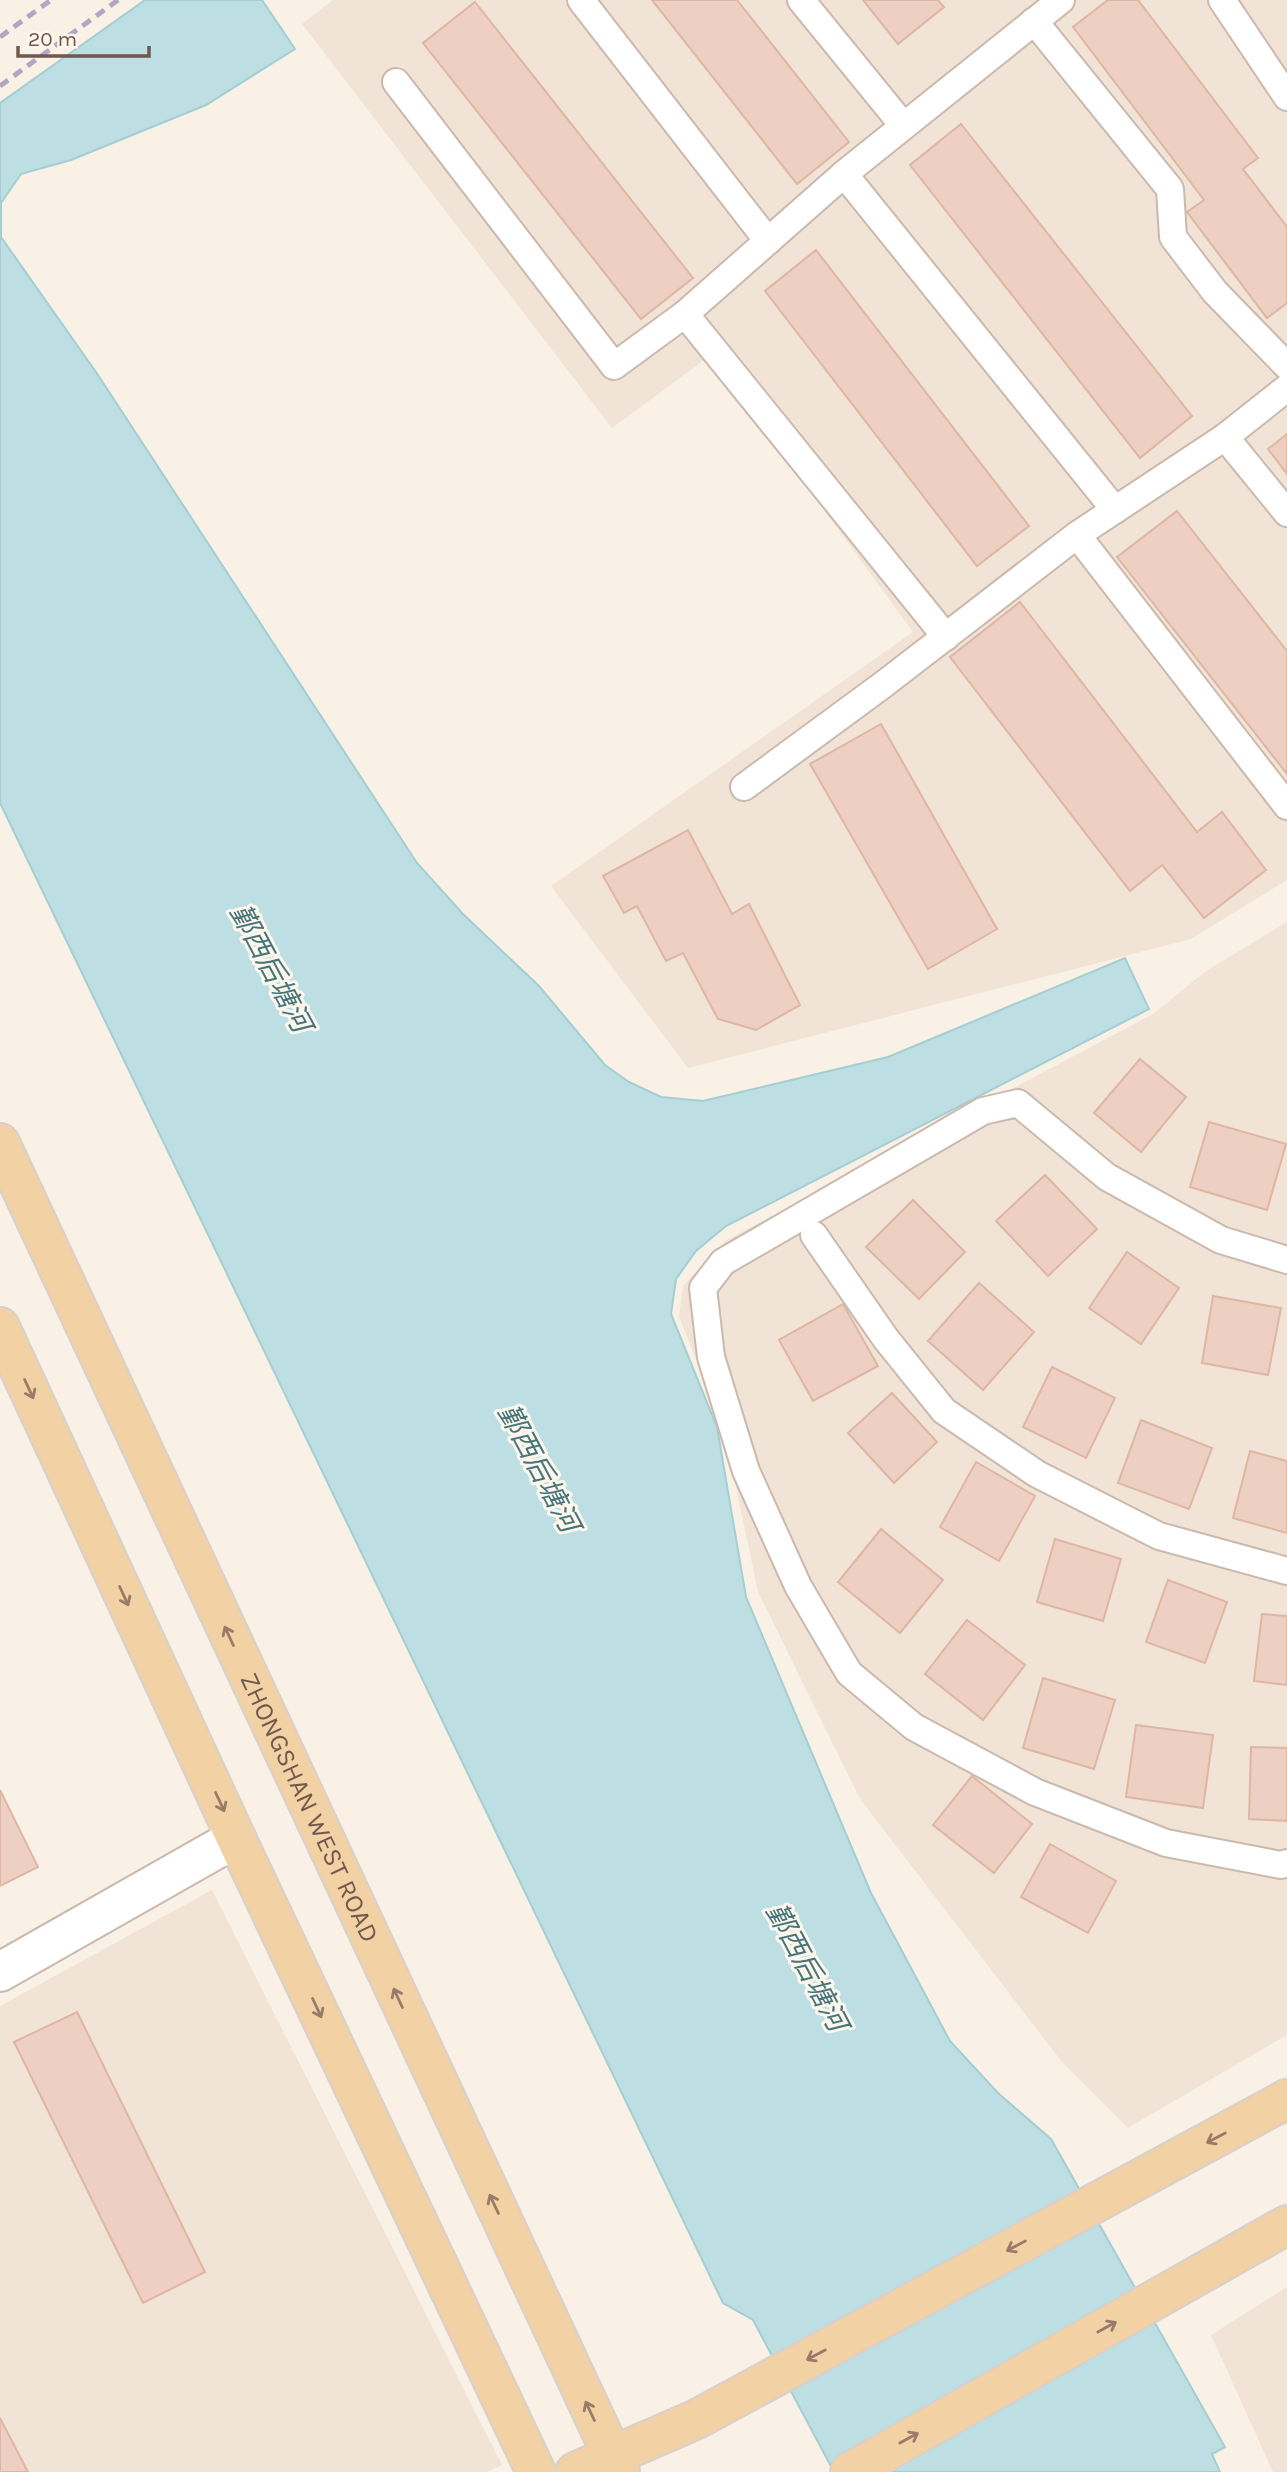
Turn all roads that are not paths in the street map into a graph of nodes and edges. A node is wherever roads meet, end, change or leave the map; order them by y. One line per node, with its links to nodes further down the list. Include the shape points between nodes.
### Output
1 (581, 0): 10 (lane)
2 (801, 0): 8 (lane)
3 (1061, 0): 5 (lane)
4 (1222, 0): 7 (lane)
5 (1034, 21): 8 (lane); 12 (lane, via 1170,189 1173,237 1215,292)
6 (396, 82): 11 (lane, via 614,366)
7 (1287, 97)
8 (902, 124): 9 (lane)
9 (844, 174): 10 (lane); 15 (lane)
10 (768, 241): 11 (lane)
11 (685, 314): 18 (lane)
12 (1287, 366)
13 (1287, 388): 14 (lane)
14 (1226, 437): 15 (lane); 16 (lane)
15 (1115, 510): 17 (lane)
16 (1287, 513)
17 (1077, 535): 18 (lane); 20 (lane)
18 (946, 637): 19 (lane)
19 (744, 787)
20 (1287, 806)
21 (0, 1143): 31 (main road, ZHONGSHAN WEST ROAD, one-way to 21)
22 (814, 1235): 25 (lane, via 886,1339 944,1411 1037,1474 1159,1536)
23 (1287, 1260): 27 (lane, via 1221,1240 1107,1177 1018,1103 983,1111 723,1262 703,1288 711,1357 746,1471 798,1586 849,1673 914,1727 1035,1792 1166,1843)
24 (0, 1327): 26 (main road, one-way to 26)
25 (1287, 1571)
26 (236, 1838): 28 (street); 32 (main road, one-way to 32)
27 (1287, 1863)
28 (0, 1972)
29 (1281, 2102): 31 (main road, one-way to 31)
30 (1287, 2225): 34 (main road, one-way to 30)
31 (615, 2465): 33 (main road)
32 (537, 2472)
33 (575, 2472)
34 (850, 2472)

